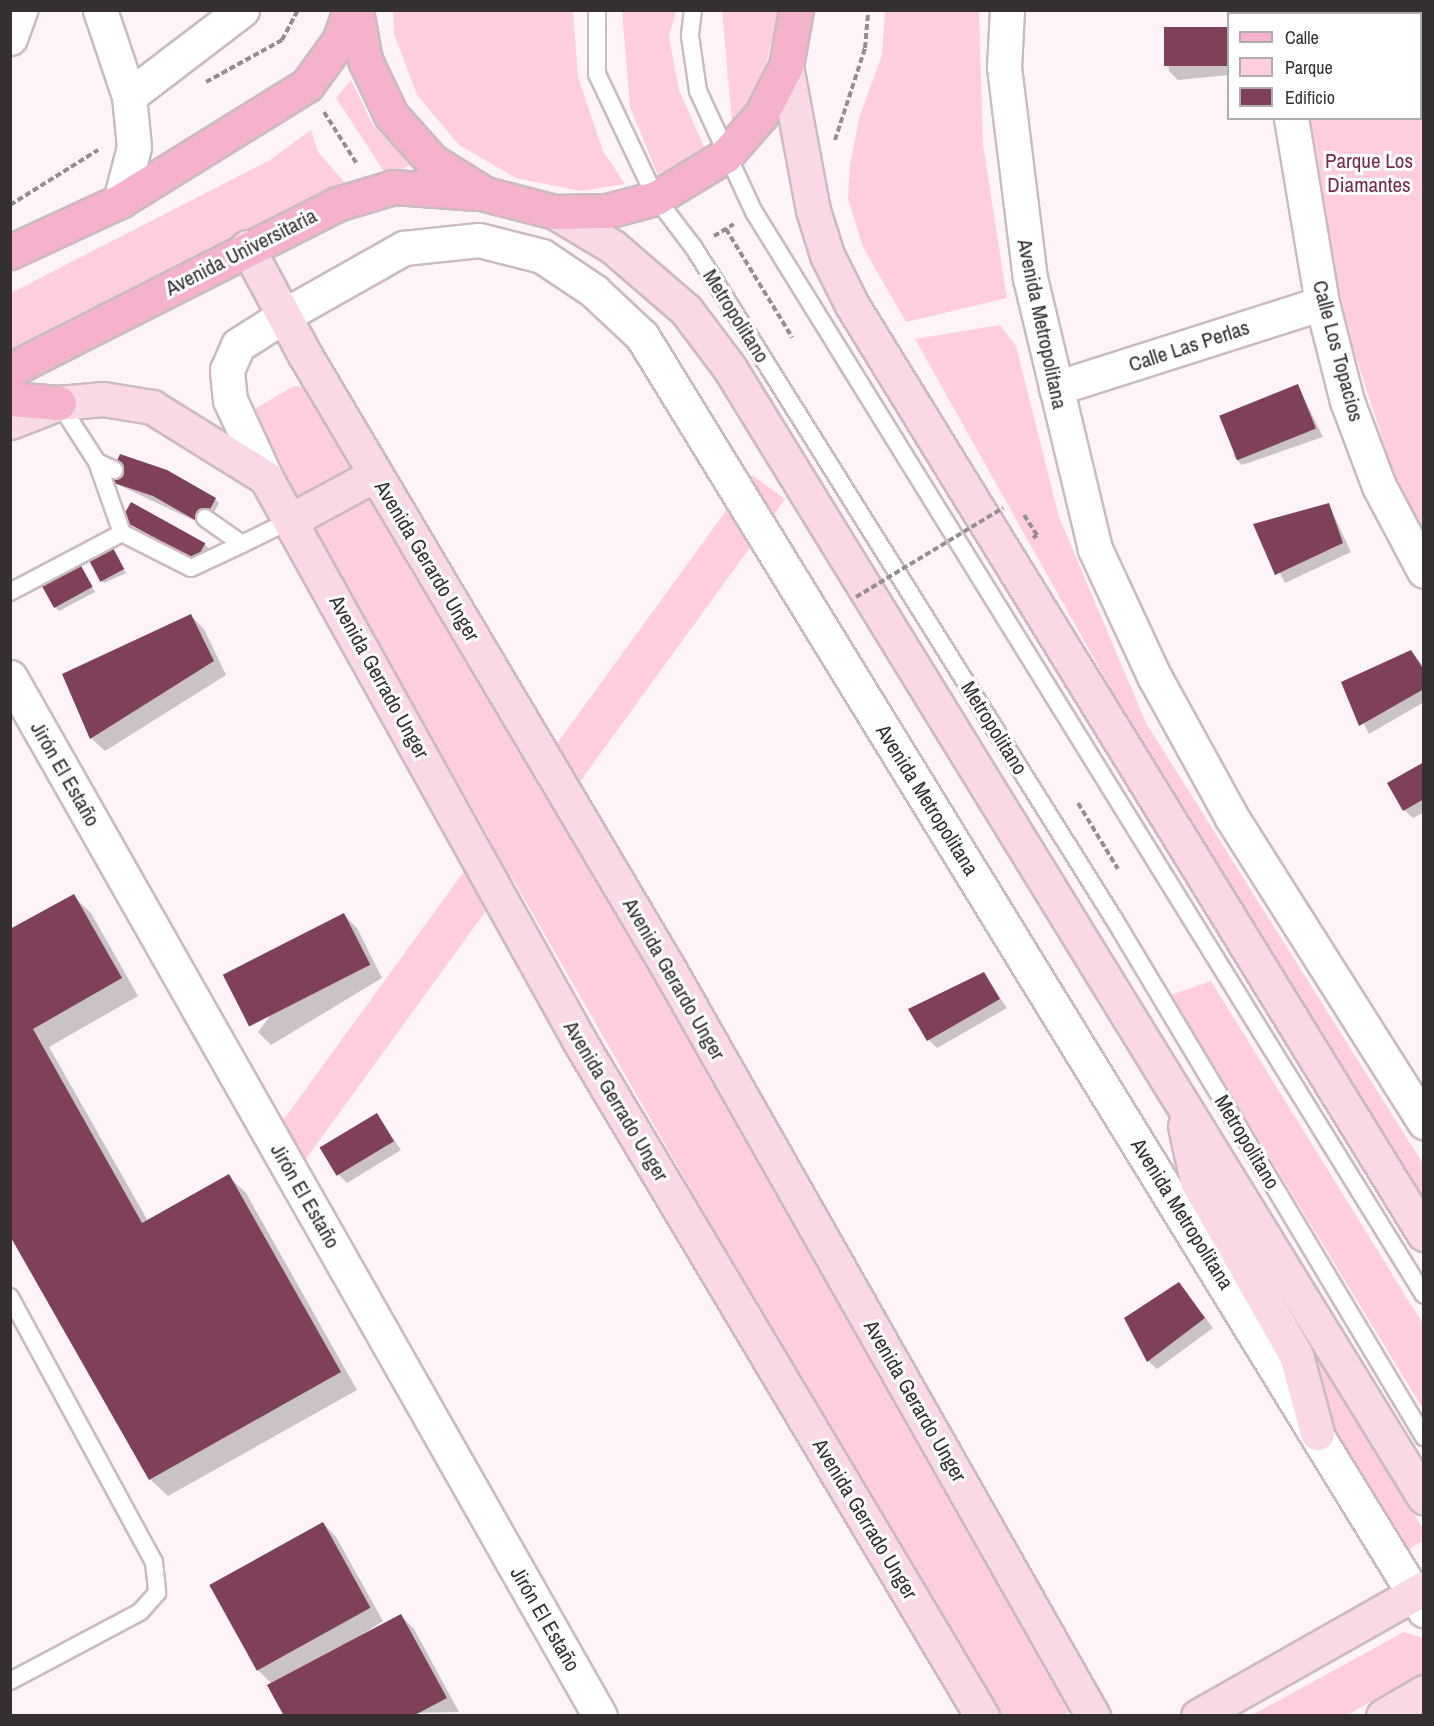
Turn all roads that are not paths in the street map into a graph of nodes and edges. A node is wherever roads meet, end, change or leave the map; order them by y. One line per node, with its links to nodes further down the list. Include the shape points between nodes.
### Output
1 (20, 10): 10 (street)
2 (100, 10): 11 (street)
3 (242, 10): 11 (street)
4 (350, 10): 16 (main road, via 339,41 307,85)
5 (356, 10): 14 (main road, via 365,60 391,115 432,161)
6 (597, 10): 15 (lane, Metropolitano, via 597,74)
7 (693, 10): 13 (lane, via 692,66)
8 (1006, 10): 23 (street, Avenida Metropolitana, via 1004,67 1014,182)
9 (796, 31): 13 (main road, via 761,115); 40 (main road, via 813,210 827,255 852,304)
10 (10, 38)
11 (130, 110): 16 (street, via 134,147)
12 (1292, 120): 20 (street, Calle Los Topacios)
13 (725, 156): 15 (main road); 41 (lane, via 754,212)
14 (485, 194): 17 (main road); 18 (main road, Avenida Universitaria, via 415,186 374,191)
15 (656, 198): 17 (main road, via 607,211); 44 (lane, Metropolitano, via 694,248 1114,919)
16 (120, 201): 19 (main road)
17 (555, 212): 38 (main road, via 613,247 686,310 729,367)
18 (247, 248): 21 (main road, Avenida Gerardo Unger); 22 (main road, Avenida Universitaria)
19 (10, 252)
20 (1322, 303): 23 (street, Calle Las Perlas); 35 (street, Calle Los Topacios, via 1367,454)
21 (285, 315): 29 (main road, Avenida Gerardo Unger); 30 (street, Avenida Gerrado Unger, via 238,345 227,370 230,400); 43 (street, Avenida Metropolitana, via 404,248 479,240 542,256 594,291 642,336)
22 (10, 370)
23 (1056, 388): 39 (street, Avenida Metropolitana, via 1095,549 1154,676 1232,818)
24 (10, 399): 25 (main road)
25 (59, 403): 26 (main road, Avenida Gerrado Unger); 27 (lane); 30 (main road, Avenida Gerrado Unger, via 104,399 152,407)
26 (10, 422)
27 (97, 462): 28 (lane); 33 (lane)
28 (114, 470)
29 (376, 474): 32 (main road); 51 (main road, Avenida Gerardo Unger, via 675,979)
30 (266, 478): 32 (main road, Avenida Gerrado Unger)
31 (205, 518): 34 (lane)
32 (293, 519): 34 (lane); 50 (main road, Avenida Gerrado Unger, via 580,1042)
33 (122, 532): 34 (lane, via 191,568); 36 (lane)
34 (242, 544)
35 (1424, 571)
36 (10, 592)
37 (10, 677): 49 (street, Jirón El Estaño)
38 (1179, 1101): 43 (main road, via 1197,1181 1296,1355); 45 (main road)
39 (1424, 1122)
40 (1424, 1234)
41 (1424, 1295)
42 (10, 1297): 47 (lane, via 154,1562 157,1593 140,1612)
43 (1317, 1433): 46 (street, Avenida Metropolitana)
44 (1424, 1437)
45 (1424, 1497)
46 (1420, 1597): 52 (main road)
47 (10, 1681)
48 (1424, 1692): 53 (main road)
49 (600, 1716)
50 (982, 1716)
51 (1094, 1716)
52 (1198, 1716)
53 (1383, 1716)

